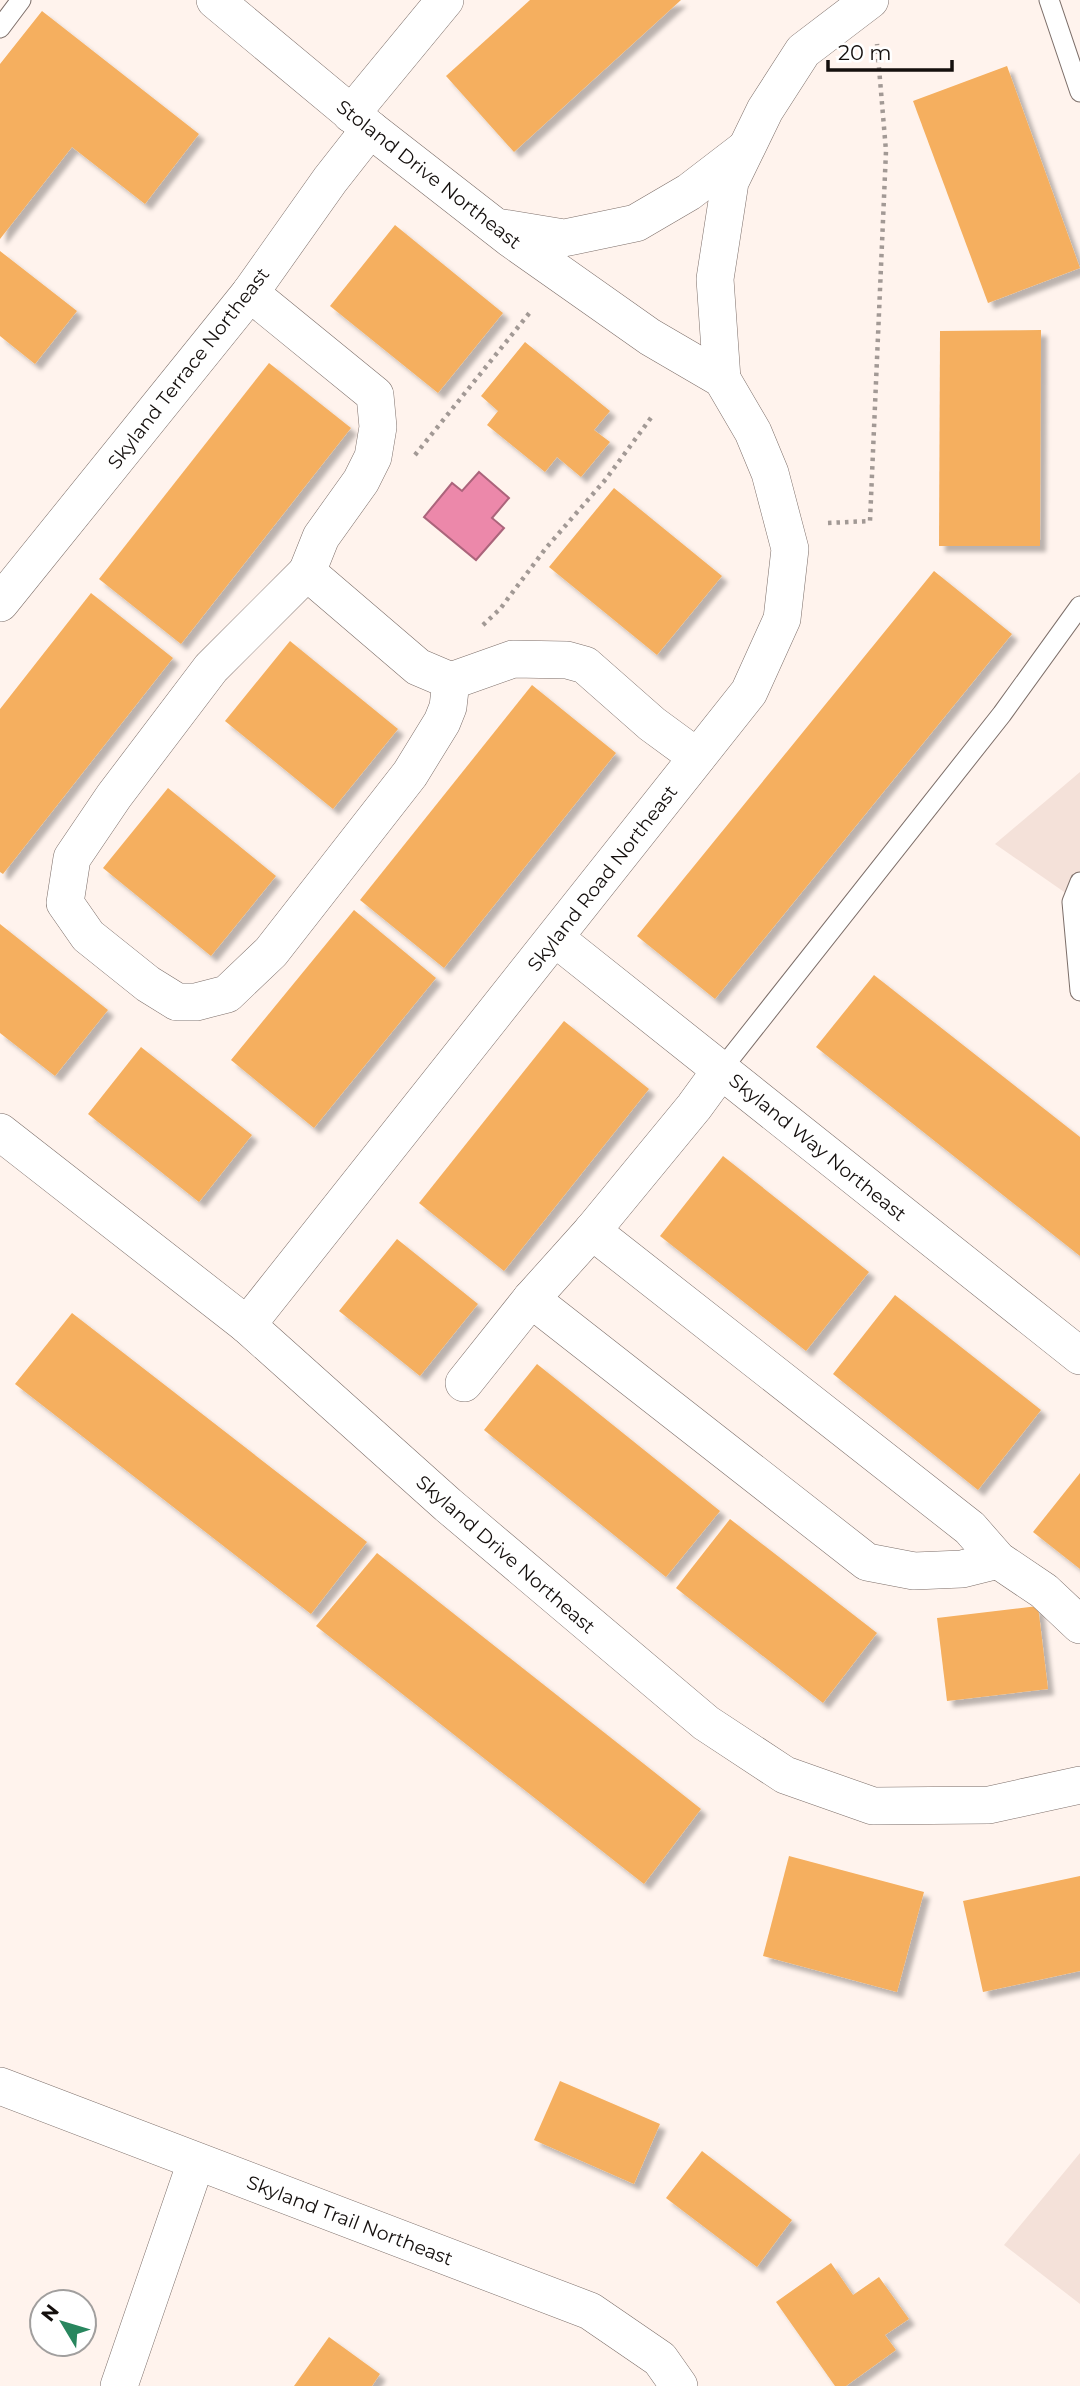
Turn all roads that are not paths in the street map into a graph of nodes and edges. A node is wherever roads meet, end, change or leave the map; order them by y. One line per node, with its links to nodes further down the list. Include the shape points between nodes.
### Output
1 (21, 0): 6 (lane)
2 (215, 0): 8 (street, Stoland Drive Northeast)
3 (445, 0): 8 (street, Skyland Terrace Northeast)
4 (870, 0): 9 (street, Skyland Road Northeast, via 803,51)
5 (1049, 0): 7 (lane)
6 (0, 28)
7 (1080, 92)
8 (361, 122): 10 (street, Stoland Drive Northeast); 11 (street, Skyland Terrace Northeast, via 330,180)
9 (747, 147): 10 (street, via 689,192 636,223 564,238); 13 (street, Skyland Road Northeast, via 730,182 715,279)
10 (495, 226): 12 (street, Stoland Drive Northeast)
11 (250, 293): 14 (street, via 375,395 378,427 373,457 321,537); 15 (street, Skyland Terrace Northeast)
12 (650, 337): 13 (street, Skyland Road Northeast)
13 (722, 379): 18 (street, Skyland Road Northeast, via 753,432 770,473 790,549 782,619 749,692)
14 (307, 572): 17 (street, via 418,667); 17 (street, via 211,668 72,858 65,903 88,936 148,984 177,1002 227,994 271,952 410,774 442,722)
15 (0, 603)
16 (1080, 606): 22 (lane, via 1002,714)
17 (451, 681): 18 (street, via 513,659 585,665)
18 (697, 757): 20 (street, Skyland Road Northeast)
19 (1080, 882): 21 (lane, via 1072,902)
20 (555, 938): 22 (street, Skyland Way Northeast); 26 (street, Skyland Road Northeast)
21 (1080, 991)
22 (721, 1070): 24 (street); 27 (street, Skyland Way Northeast)
23 (0, 1132): 26 (street, Skyland Drive Northeast)
24 (592, 1231): 25 (street); 29 (street, via 970,1528)
25 (531, 1299): 28 (street); 29 (street, via 867,1562 914,1571 962,1569)
26 (247, 1325): 31 (street, Skyland Drive Northeast, via 448,1505 706,1723 785,1775 873,1806 989,1805)
27 (1080, 1356)
28 (464, 1383)
29 (998, 1560): 30 (street, via 1044,1591)
30 (1080, 1625)
31 (1080, 1785)
32 (0, 2086): 33 (street, Skyland Trail Northeast)
33 (196, 2162): 34 (street); 35 (street, Skyland Trail Northeast, via 590,2311 660,2359)
34 (119, 2386)
35 (679, 2386)

